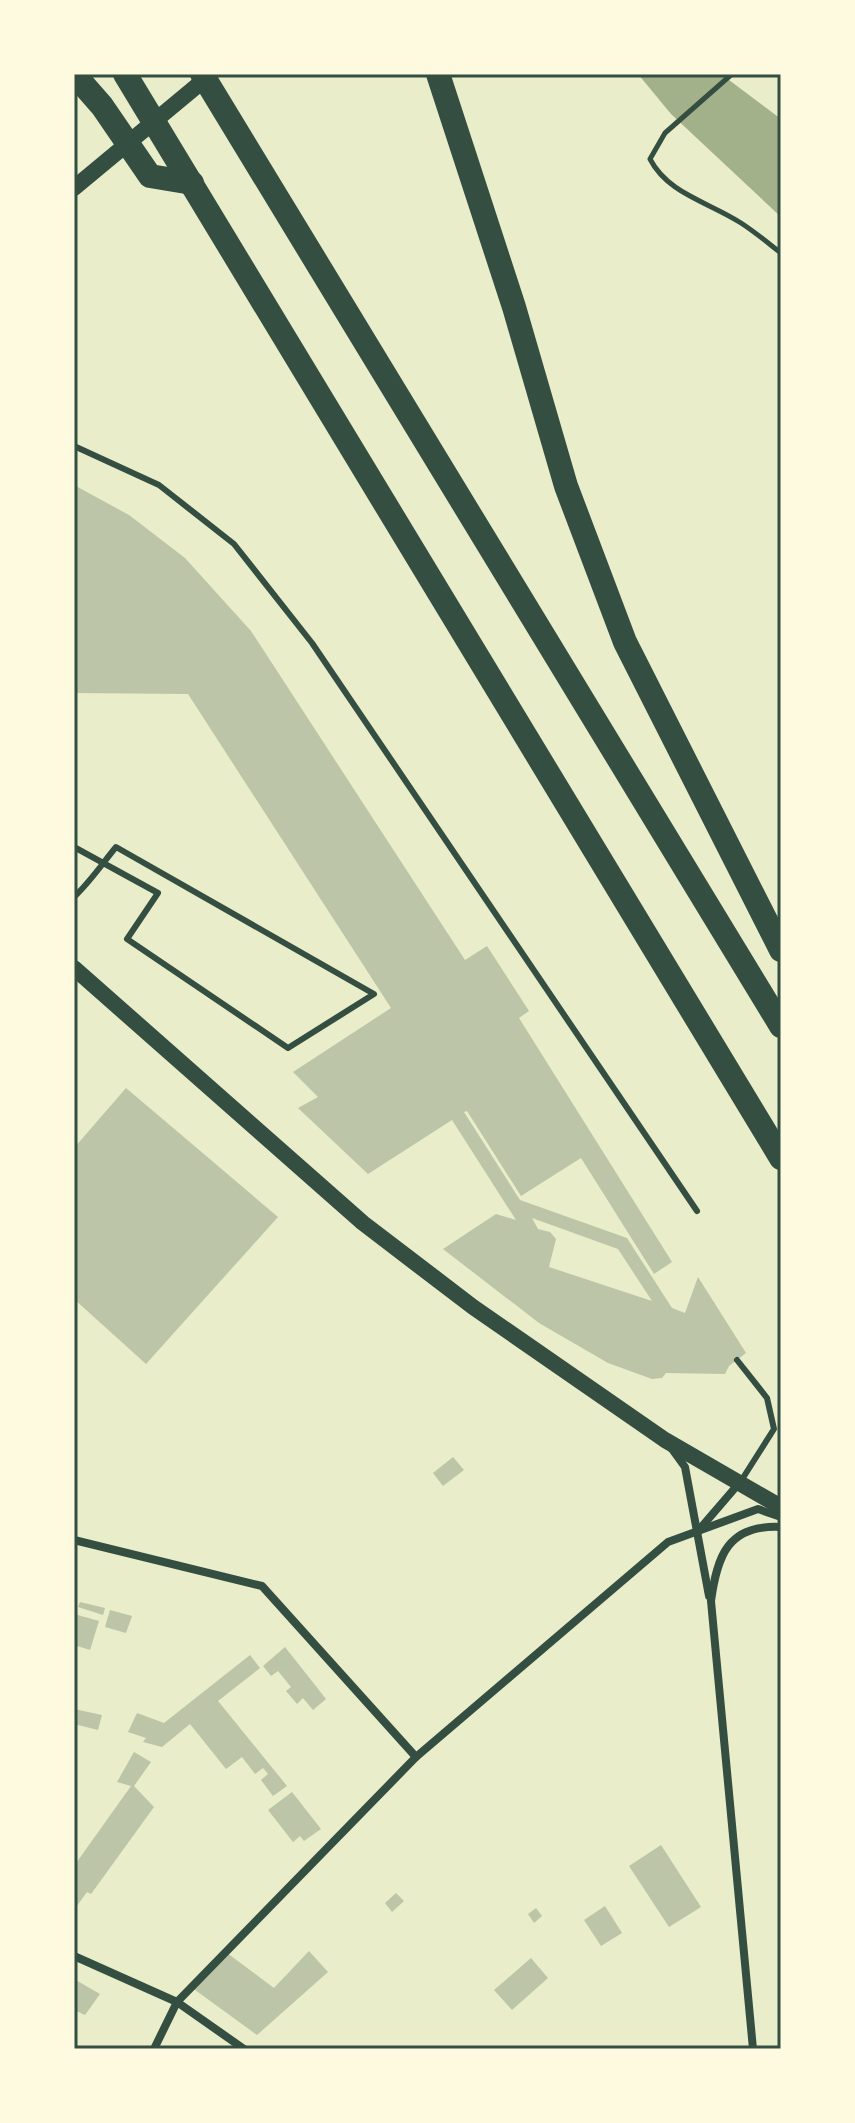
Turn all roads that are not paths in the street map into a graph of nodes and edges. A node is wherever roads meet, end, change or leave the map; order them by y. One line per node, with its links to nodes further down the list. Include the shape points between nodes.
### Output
1 (74, 74): 6 (highway, via 150,176)
2 (125, 74): 6 (highway)
3 (202, 74): 14 (highway)
4 (212, 74): 7 (main road)
5 (438, 74): 12 (highway, via 566,486 625,642)
6 (192, 183): 15 (highway)
7 (74, 188)
8 (74, 446): 16 (lane, via 159,485 234,544 312,643)
9 (74, 847): 10 (lane)
10 (102, 864): 10 (lane, via 158,893 127,939 288,1048 374,994 116,847); 11 (lane)
11 (74, 897)
12 (781, 950)
13 (74, 968): 18 (main road, via 363,1223 473,1307)
14 (781, 1026)
15 (781, 1158)
16 (697, 1211)
17 (737, 1360): 19 (lane, via 767,1398 774,1429)
18 (665, 1440): 19 (main road); 23 (street, via 685,1467)
19 (741, 1481): 20 (main road); 23 (street)
20 (781, 1507)
21 (781, 1517): 23 (street, via 758,1509)
22 (781, 1527): 25 (street, via 759,1525 727,1543 716,1567)
23 (695, 1535): 25 (street); 26 (street, via 668,1542)
24 (74, 1540): 26 (street, via 262,1586)
25 (711, 1601): 31 (street)
26 (416, 1757): 28 (street)
27 (74, 1956): 28 (street)
28 (177, 2002): 29 (street); 30 (street)
29 (154, 2049)
30 (244, 2049)
31 (753, 2049)

